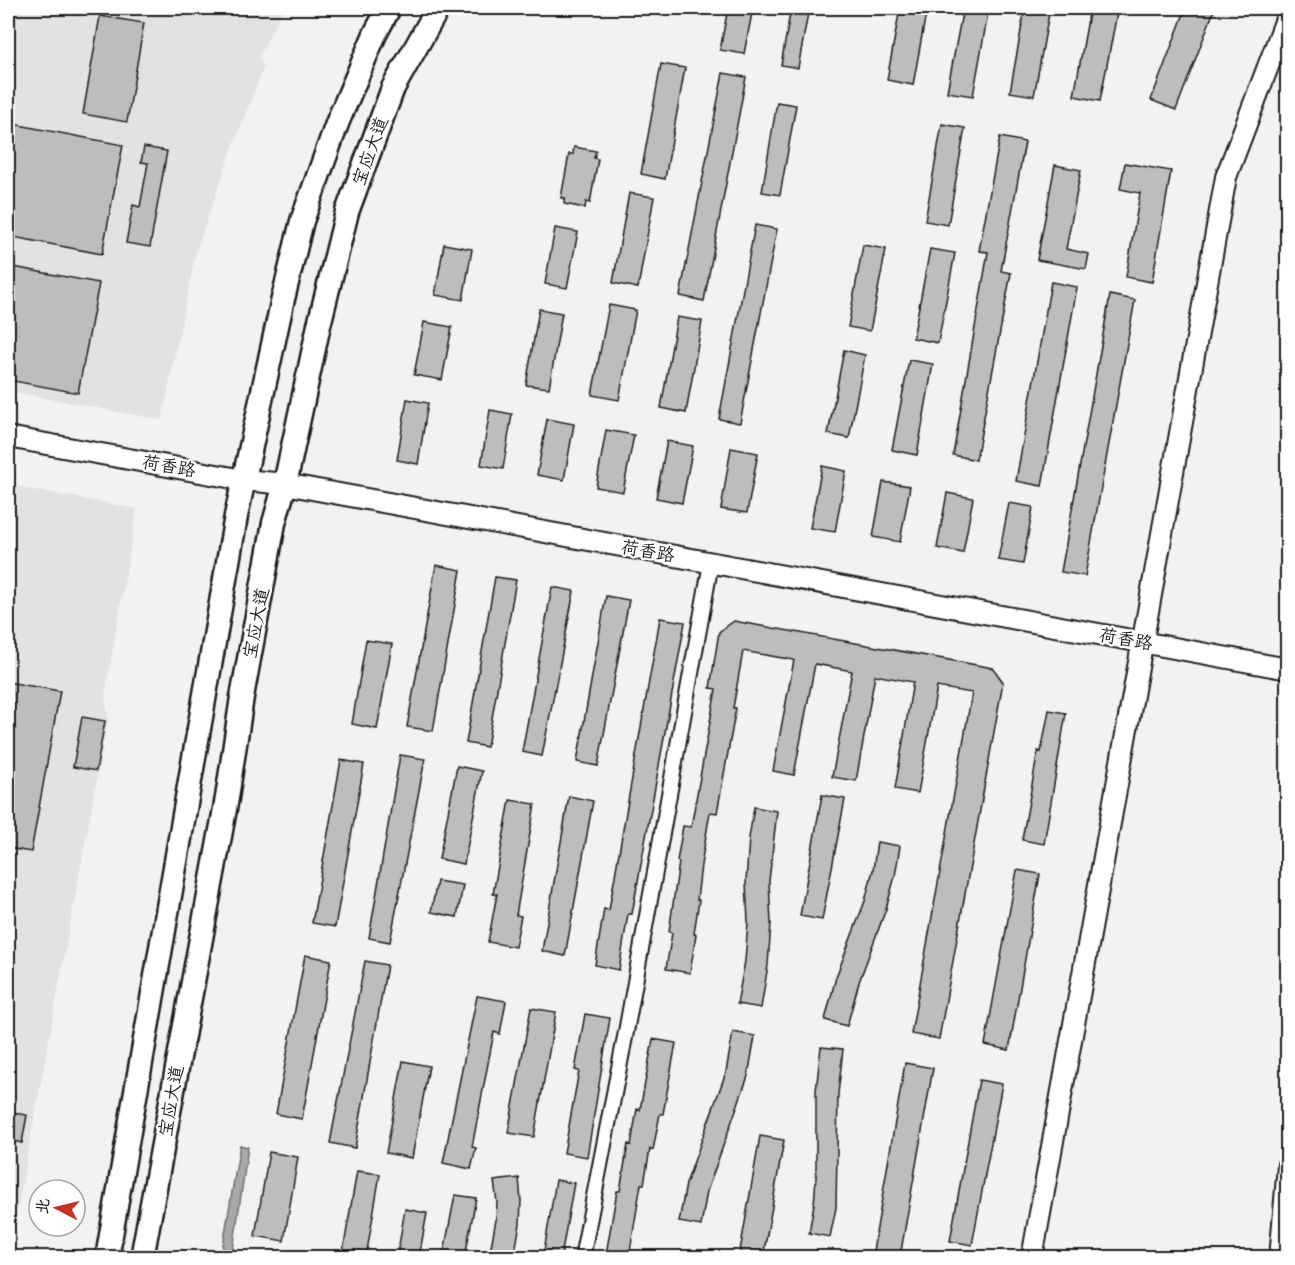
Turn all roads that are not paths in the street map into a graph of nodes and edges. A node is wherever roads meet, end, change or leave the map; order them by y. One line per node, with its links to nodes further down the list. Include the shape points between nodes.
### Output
1 (389, 8): 5 (main road, 宝应大道, via 338,121 302,221)
2 (438, 8): 6 (main road, 宝应大道, via 393,88 347,212)
3 (1287, 14): 8 (street, via 1226,177)
4 (8, 437): 5 (street, 荷香路)
5 (244, 480): 6 (street, 荷香路); 11 (main road, 宝应大道)
6 (285, 484): 7 (street, 荷香路); 12 (main road, 宝应大道, via 274,523)
7 (711, 563): 8 (street, 荷香路); 13 (street)
8 (1142, 642): 9 (street, 荷香路); 14 (street)
9 (1287, 669)
10 (1287, 1165): 15 (street)
11 (107, 1257)
12 (142, 1257)
13 (582, 1257)
14 (1032, 1257)
15 (1280, 1257)

